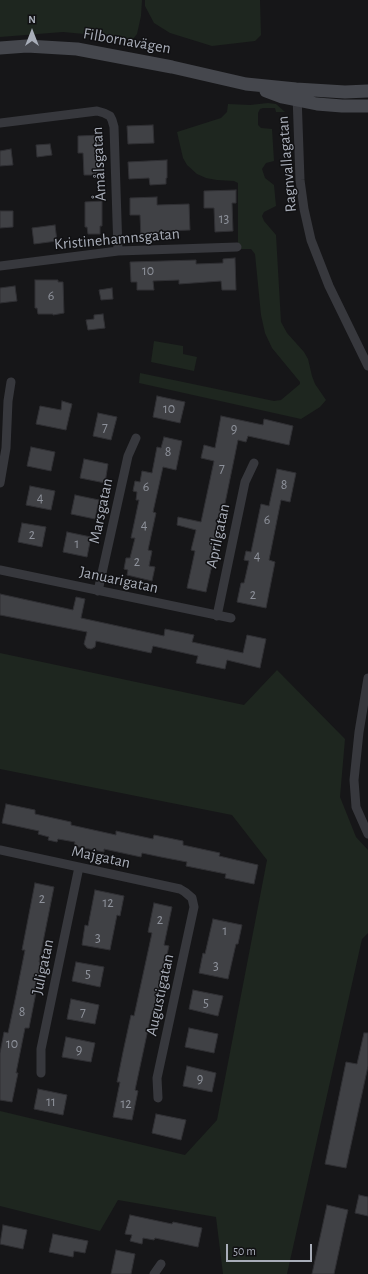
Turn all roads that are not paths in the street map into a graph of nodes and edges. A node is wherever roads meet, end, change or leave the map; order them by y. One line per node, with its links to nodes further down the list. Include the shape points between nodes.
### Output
1 (0, 48): 3 (street, Filbornavägen, via 27,46 77,49 172,66)
2 (368, 91): 3 (street, Filbornavägen)
3 (297, 95): 4 (street, Filbornavägen, via 342,106); 9 (street, Ragnvallagatan, via 300,180 312,240 329,286)
4 (368, 106)
5 (0, 123): 7 (street, Åmålsgatan, via 96,111 110,116 114,126)
6 (237, 247): 7 (street, Kristinehamnsgatan)
7 (118, 251): 8 (street, Kristinehamnsgatan)
8 (0, 266)
9 (368, 366)
10 (11, 382): 13 (street, via 6,448)
11 (136, 438): 15 (street, Marsgatan, via 128,456)
12 (254, 463): 16 (street, Aprilgatan, via 245,482)
13 (0, 483)
14 (0, 570): 15 (street, Januarigatan)
15 (98, 591): 16 (street, Januarigatan)
16 (217, 616): 17 (street, Januarigatan)
17 (231, 618)
18 (368, 678): 19 (street, via 358,732 354,780 356,807)
19 (368, 834)
20 (0, 850): 21 (street, Majgatan)
21 (80, 867): 22 (street, Majgatan, via 180,889); 23 (street, Juligatan, via 41,1049)
22 (192, 898): 24 (street, Augustigatan, via 194,907 157,1078)
23 (41, 1073)
24 (158, 1098)
25 (161, 1264): 26 (street)
26 (154, 1274)

